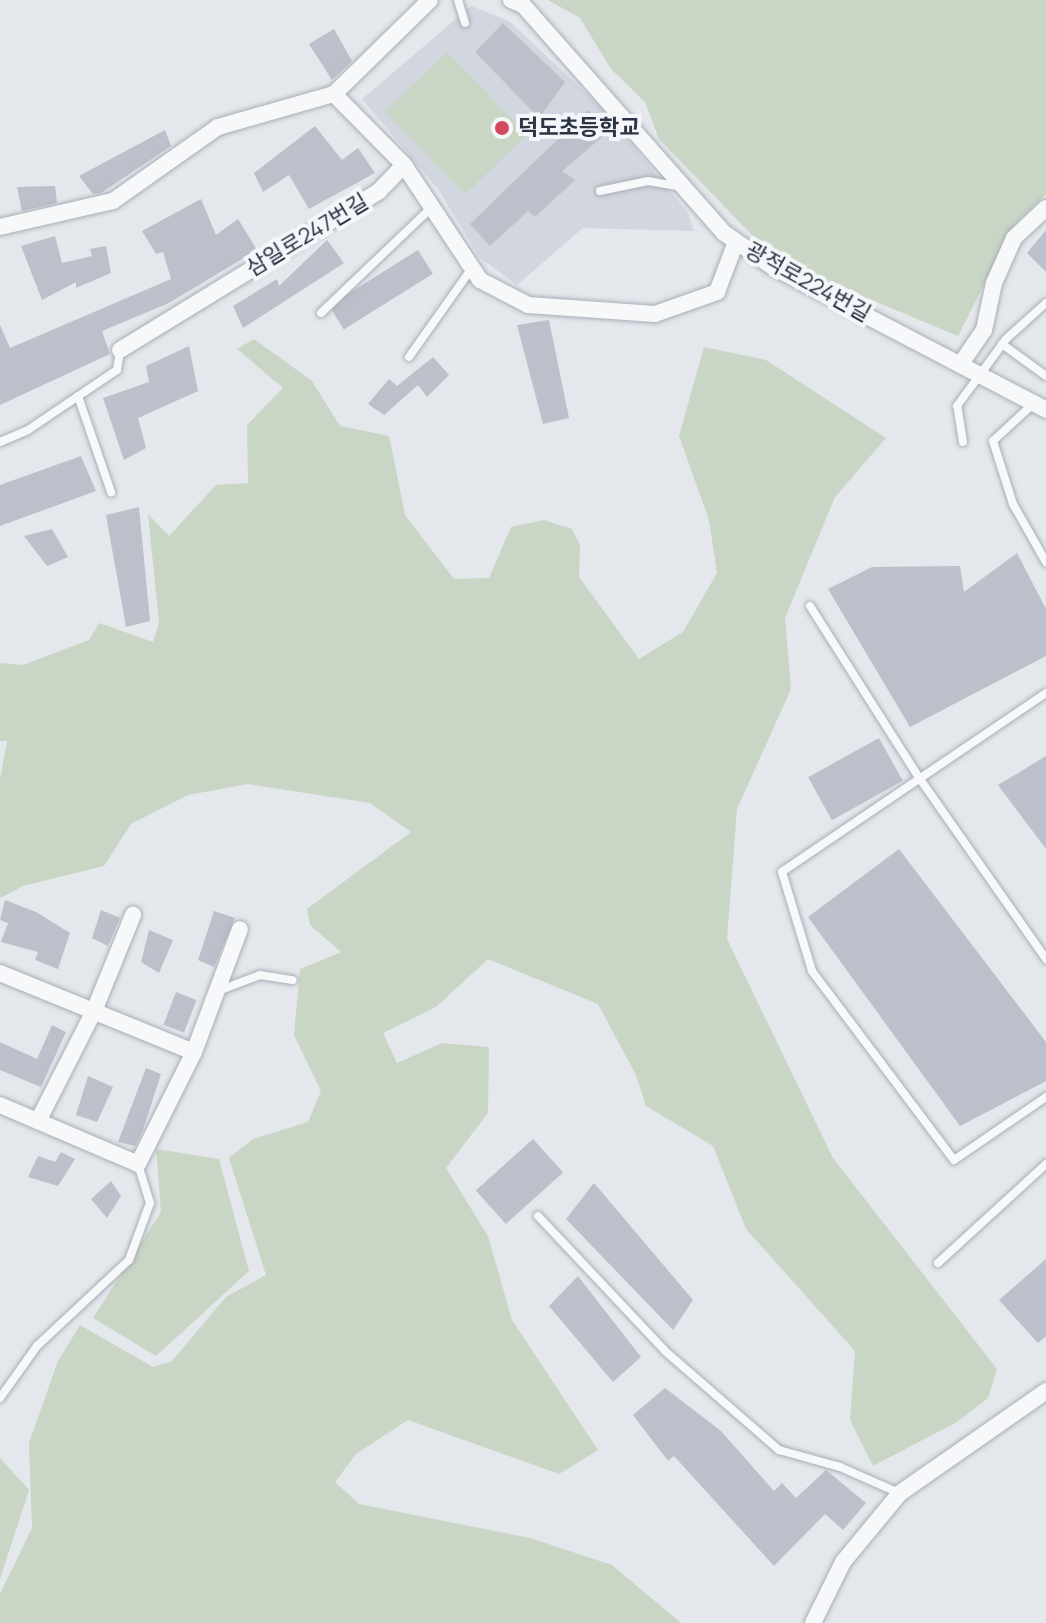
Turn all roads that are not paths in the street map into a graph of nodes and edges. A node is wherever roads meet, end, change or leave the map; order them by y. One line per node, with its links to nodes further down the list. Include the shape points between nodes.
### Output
1 (430, 0): 5 (street)
2 (458, 0): 4 (lane)
3 (511, 0): 7 (street, 광적로224번길, via 523,5)
4 (465, 23)
5 (334, 94): 6 (street); 11 (street, via 218,127 113,201)
6 (404, 165): 9 (street); 17 (street, 삼일로247번길, via 379,191)
7 (684, 187): 8 (lane, via 648,181); 12 (street, 광적로224번길)
8 (600, 191)
9 (433, 207): 13 (street); 15 (lane)
10 (1046, 208): 19 (street, via 1014,238 994,283 984,330)
11 (0, 227)
12 (736, 242): 13 (street, via 717,292 655,314 528,305 480,280); 19 (street, 광적로224번길, via 773,267)
13 (473, 268): 18 (lane)
14 (1046, 303): 16 (lane)
15 (321, 313)
16 (1002, 344): 20 (lane); 21 (lane)
17 (120, 350): 22 (lane, via 117,370)
18 (409, 357)
19 (960, 365): 20 (street, 광적로224번길)
20 (978, 374): 23 (street, 광적로224번길); 25 (lane, via 957,406)
21 (1046, 376)
22 (78, 396): 24 (lane); 26 (lane)
23 (1040, 407): 27 (lane, via 993,441 1013,504)
24 (0, 442)
25 (963, 442)
26 (111, 492)
27 (1046, 562)
28 (810, 606): 30 (lane)
29 (1046, 693): 30 (lane)
30 (920, 779): 33 (lane); 39 (lane, via 782,872 812,971 954,1160)
31 (133, 915): 37 (street)
32 (240, 929): 36 (street)
33 (1046, 959)
34 (0, 973): 37 (street)
35 (293, 980): 36 (lane, via 260,975)
36 (217, 991): 38 (street)
37 (94, 1011): 38 (street); 41 (street)
38 (194, 1052): 42 (street)
39 (1046, 1097)
40 (0, 1105): 41 (street)
41 (38, 1121): 42 (street)
42 (138, 1164): 47 (lane, via 150,1203 129,1260 37,1346)
43 (1046, 1164): 45 (lane)
44 (538, 1216): 48 (lane, via 665,1351 779,1450 840,1467)
45 (938, 1263)
46 (1046, 1391): 48 (street)
47 (0, 1398)
48 (900, 1493): 49 (street, via 843,1562)
49 (813, 1623)

